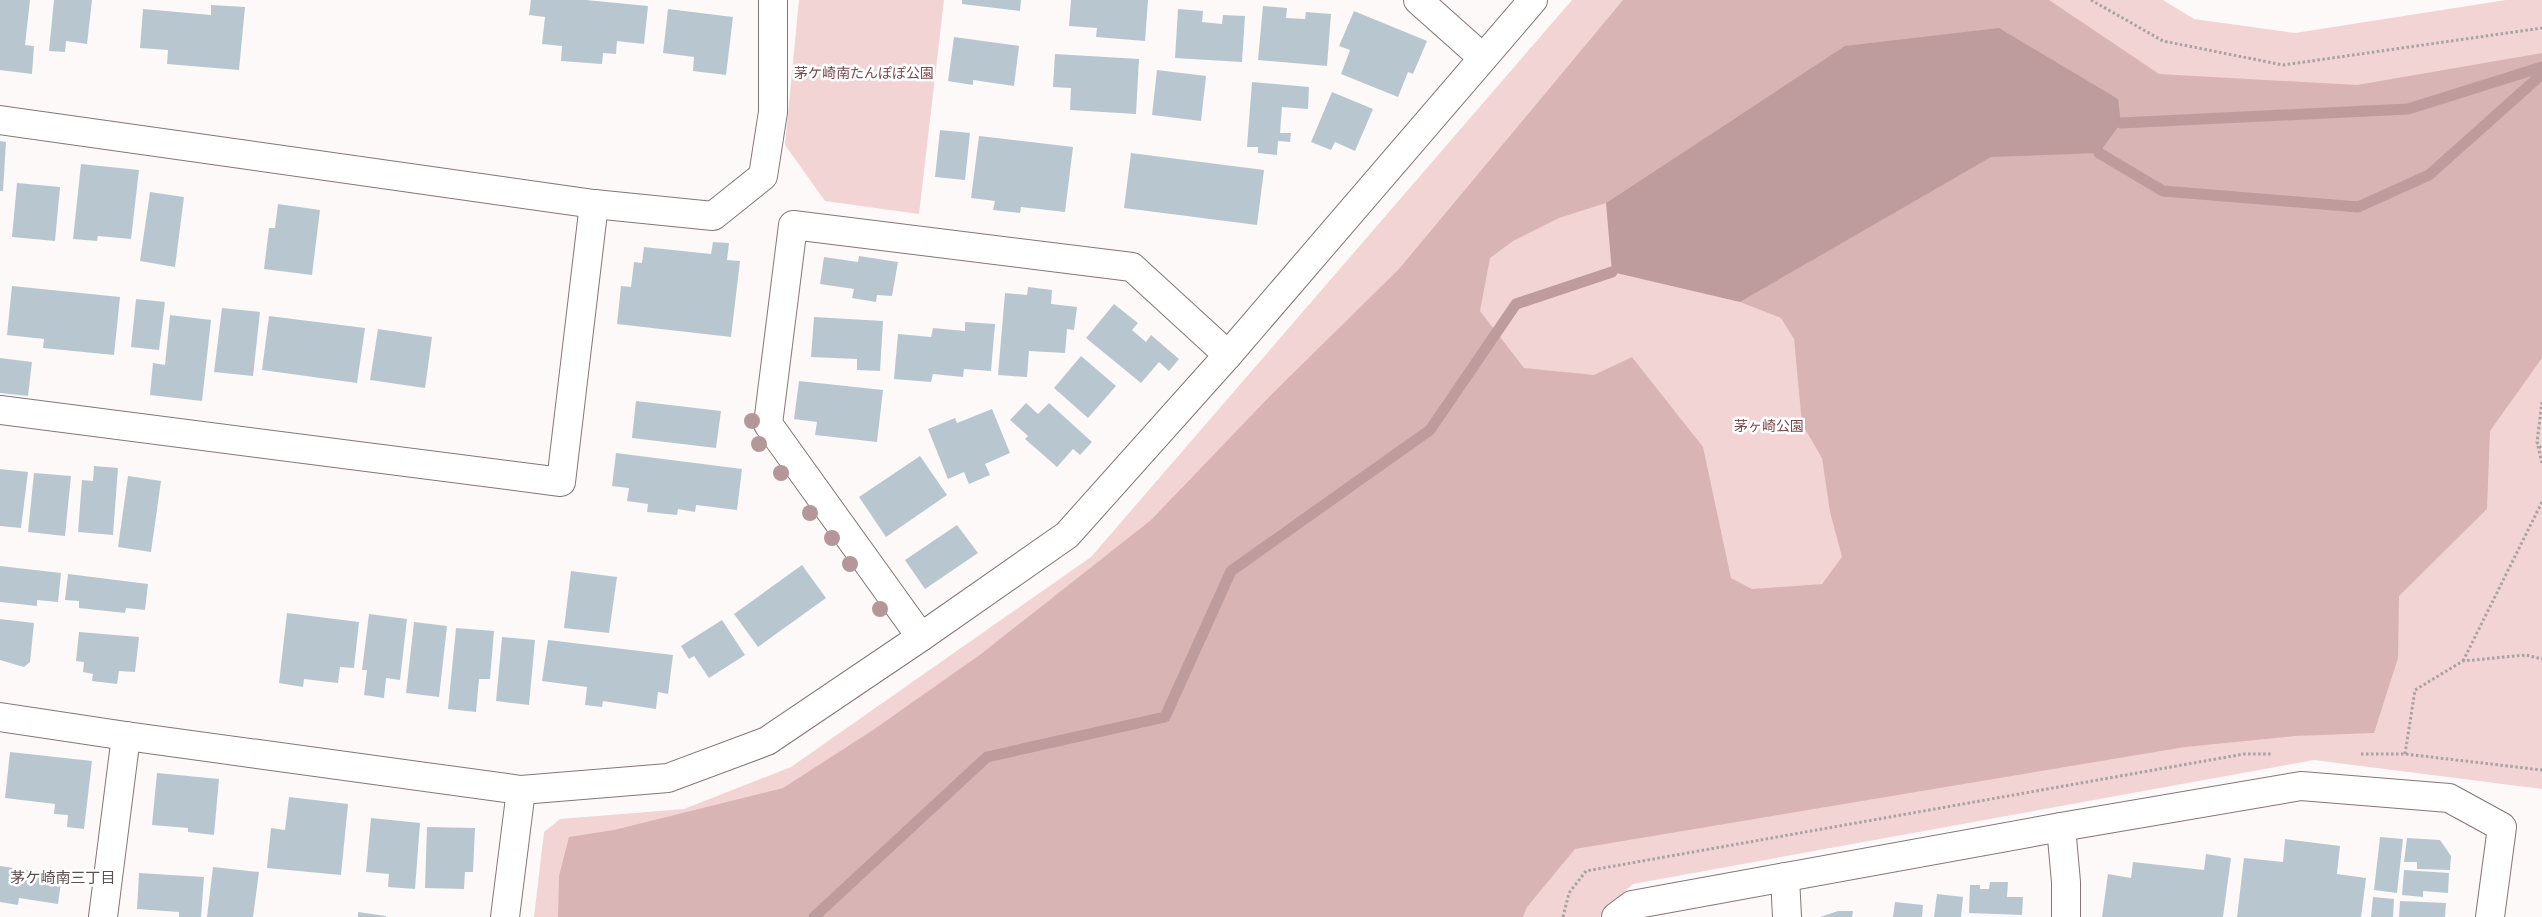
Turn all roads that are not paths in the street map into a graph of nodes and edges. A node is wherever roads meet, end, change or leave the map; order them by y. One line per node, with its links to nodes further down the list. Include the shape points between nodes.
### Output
1 (774, 0): 6 (street, via 773,112 762,176 713,216)
2 (1418, 0): 4 (street)
3 (1533, 0): 4 (street)
4 (1483, 58): 7 (street)
5 (0, 120): 6 (street)
6 (594, 204): 8 (street, via 561,482)
7 (1228, 355): 9 (street, via 1067,535); 9 (street, via 1132,267 793,224 768,424)
8 (0, 410)
9 (921, 637): 12 (street, via 767,741 668,778)
10 (0, 716): 11 (street)
11 (126, 736): 12 (street); 15 (street)
12 (521, 790): 16 (street)
13 (2061, 826): 14 (street); 19 (street); 20 (street, via 2301,786 2449,798 2502,826)
14 (1785, 877): 17 (street, via 1632,905); 18 (street)
15 (103, 917)
16 (505, 917)
17 (1616, 917)
18 (1787, 917)
19 (2066, 917)
20 (2490, 917)

